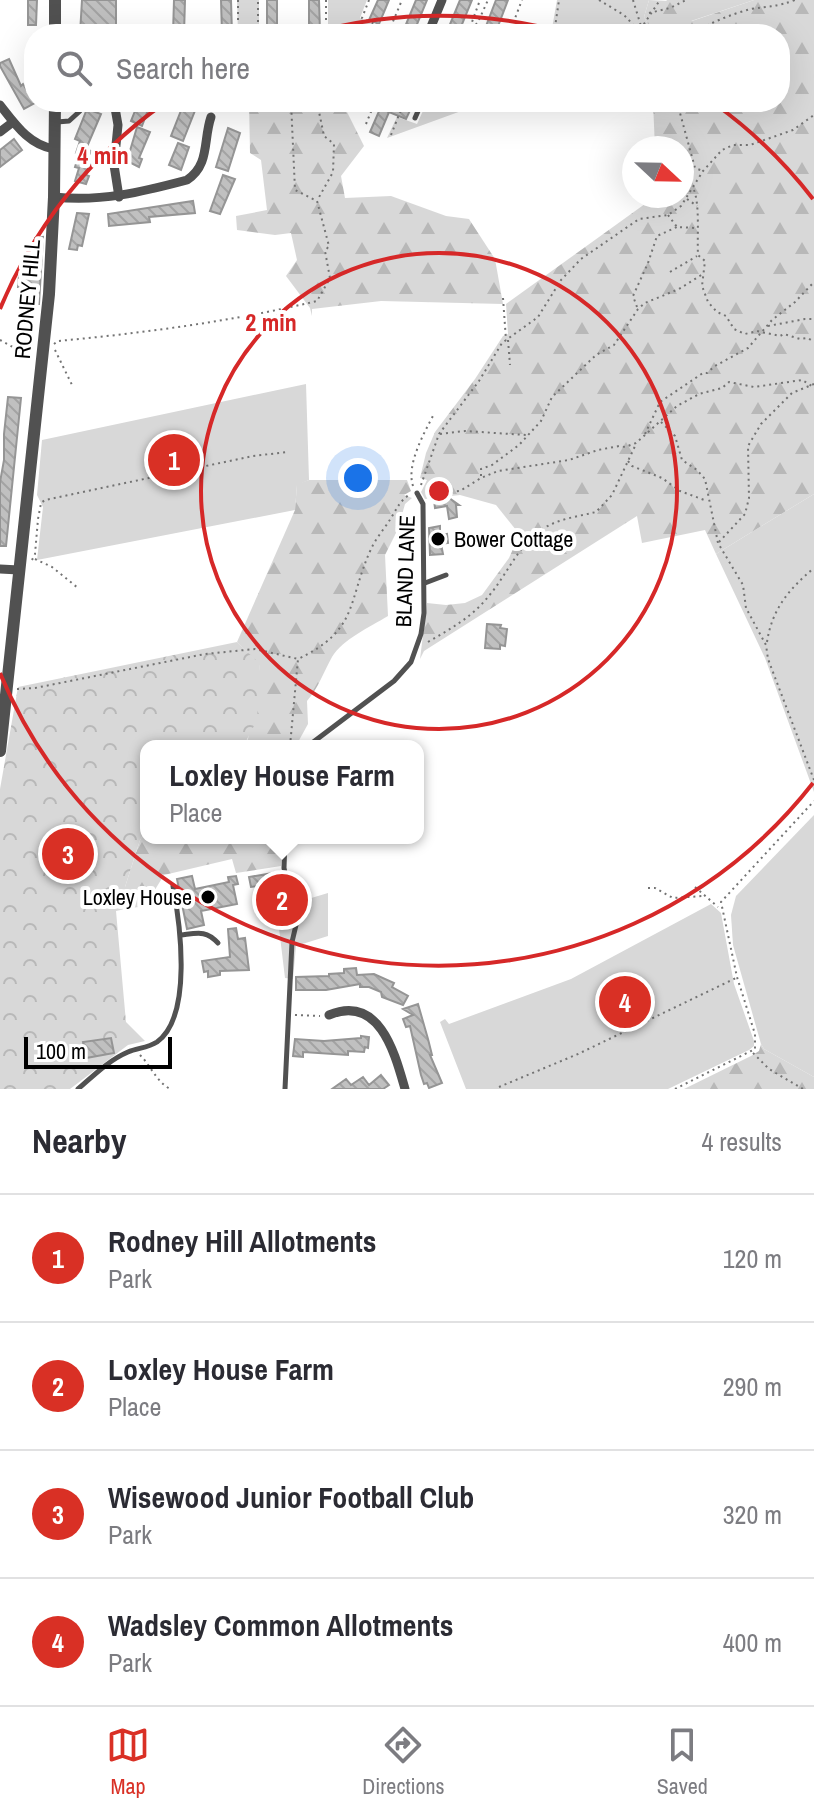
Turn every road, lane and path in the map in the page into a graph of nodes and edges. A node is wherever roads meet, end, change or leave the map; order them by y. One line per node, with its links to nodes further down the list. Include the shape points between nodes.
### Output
1 (55, 0): 18 (street)
2 (238, 0): 19 (path)
3 (258, 0): 20 (path)
4 (326, 0): 21 (path)
5 (369, 0): 22 (path, via 362,18)
6 (402, 0): 23 (path)
7 (442, 0): 24 (street)
8 (480, 0): 25 (path)
9 (488, 0): 26 (path)
10 (522, 0): 27 (path)
11 (559, 0): 28 (path)
12 (599, 0): 29 (path)
13 (633, 0): 30 (path)
14 (660, 0): 17 (path)
15 (686, 0): 17 (path)
16 (795, 0): 32 (path, via 751,9)
17 (649, 13): 31 (path)
18 (55, 24)
19 (238, 24)
20 (258, 24)
21 (326, 24)
22 (374, 24)
23 (392, 24)
24 (432, 24)
25 (472, 24)
26 (476, 24)
27 (513, 24)
28 (555, 24)
29 (634, 24)
30 (640, 24)
31 (644, 24)
32 (715, 24)
33 (0, 105): 46 (street)
34 (54, 112): 47 (street, RODNEY HILL)
35 (79, 112): 47 (lane, via 69,121)
36 (116, 112): 57 (street)
37 (291, 112): 58 (path, via 295,190)
38 (319, 112): 58 (path, via 324,136 334,144 333,172)
39 (371, 112): 48 (path)
40 (400, 112): 50 (path)
41 (418, 112): 45 (lane)
42 (680, 112): 52 (path)
43 (814, 115): 53 (path, via 793,130 722,150)
44 (211, 117): 57 (street, via 204,159 195,175)
45 (415, 118)
46 (13, 122): 49 (street); 51 (street, via 30,138)
47 (54, 122): 51 (street, RODNEY HILL)
48 (366, 124)
49 (0, 132)
50 (391, 135)
51 (54, 149): 56 (street, RODNEY HILL)
52 (695, 168): 53 (path); 54 (path)
53 (703, 171): 54 (path)
54 (698, 179): 55 (path)
55 (694, 189): 60 (path)
56 (54, 197): 57 (street); 77 (street, RODNEY HILL)
57 (119, 197)
58 (317, 201): 80 (path, via 329,246 325,251 330,278 317,301 273,312 58,341 53,346)
59 (694, 203): 60 (path)
60 (698, 207): 64 (path)
61 (678, 208): 62 (path)
62 (668, 215): 63 (path); 74 (path, via 639,219 581,259 538,317)
63 (677, 227): 64 (path); 70 (path, via 657,236 633,296)
64 (696, 228): 65 (path)
65 (698, 255): 66 (path); 67 (path, via 705,261)
66 (670, 272)
67 (703, 274): 70 (path); 73 (path, via 708,302 734,329)
68 (814, 282): 72 (path)
69 (503, 298): 74 (path)
70 (638, 309): 84 (path, via 614,345 552,397)
71 (814, 319): 72 (path)
72 (766, 326): 73 (path)
73 (762, 333): 76 (path); 85 (path, via 748,348 660,402)
74 (507, 339): 78 (path); 83 (path)
75 (0, 340): 77 (path)
76 (814, 342)
77 (42, 364): 96 (street, RODNEY HILL)
78 (510, 365)
79 (813, 385): 82 (path, via 802,380 754,387 729,382 687,400); 94 (path, via 792,393 761,424 748,446 745,514)
80 (73, 387)
81 (434, 414): 92 (path, via 411,474)
82 (660, 421): 85 (path); 93 (path, via 675,436 682,460 705,479)
83 (439, 434): 84 (path); 92 (path)
84 (529, 435): 91 (path, via 481,469)
85 (645, 436): 86 (path)
86 (636, 443): 88 (path); 91 (path)
87 (288, 452): 95 (path, via 45,500)
88 (627, 460): 89 (path); 90 (path)
89 (624, 466): 90 (path); 102 (path, via 612,495 596,512 574,514 538,532 476,609)
90 (632, 466): 93 (path)
91 (481, 478): 92 (path, via 460,491)
92 (417, 493): 100 (lane, BLAND LANE, via 423,504); 104 (path, via 401,501 371,548 339,631)
93 (708, 501): 94 (path)
94 (718, 543): 103 (path, via 743,585 746,608)
95 (34, 558): 96 (path); 101 (path)
96 (20, 567): 98 (street); 105 (street, RODNEY HILL)
97 (814, 568): 103 (path, via 781,602)
98 (0, 569)
99 (446, 575): 100 (lane)
100 (425, 583): 107 (lane, BLAND LANE, via 421,634 411,662)
101 (78, 588)
102 (423, 645)
103 (766, 645): 109 (path)
104 (298, 659): 105 (path, via 255,649 205,654); 106 (path)
105 (8, 689): 108 (street, RODNEY HILL)
106 (291, 740)
107 (316, 740)
108 (0, 751)
109 (814, 780)
110 (814, 801): 116 (path, via 726,895)
111 (285, 844): 120 (lane, via 284,868 296,925)
112 (173, 886): 117 (lane)
113 (695, 887): 115 (path)
114 (648, 888): 115 (path, via 668,897)
115 (703, 896): 116 (path)
116 (720, 909): 119 (path)
117 (181, 935): 118 (lane, via 204,932); 122 (lane, via 172,1020 155,1043)
118 (218, 943)
119 (737, 977): 123 (path, via 755,1034); 124 (path)
120 (289, 1014): 121 (path); 127 (lane)
121 (329, 1015): 128 (street, via 354,1012 378,1024 389,1040)
122 (135, 1049): 125 (lane, via 112,1060); 126 (path)
123 (752, 1052): 129 (path); 130 (path)
124 (499, 1087)
125 (78, 1089)
126 (170, 1089)
127 (285, 1089)
128 (405, 1089)
129 (675, 1089)
130 (803, 1089)

